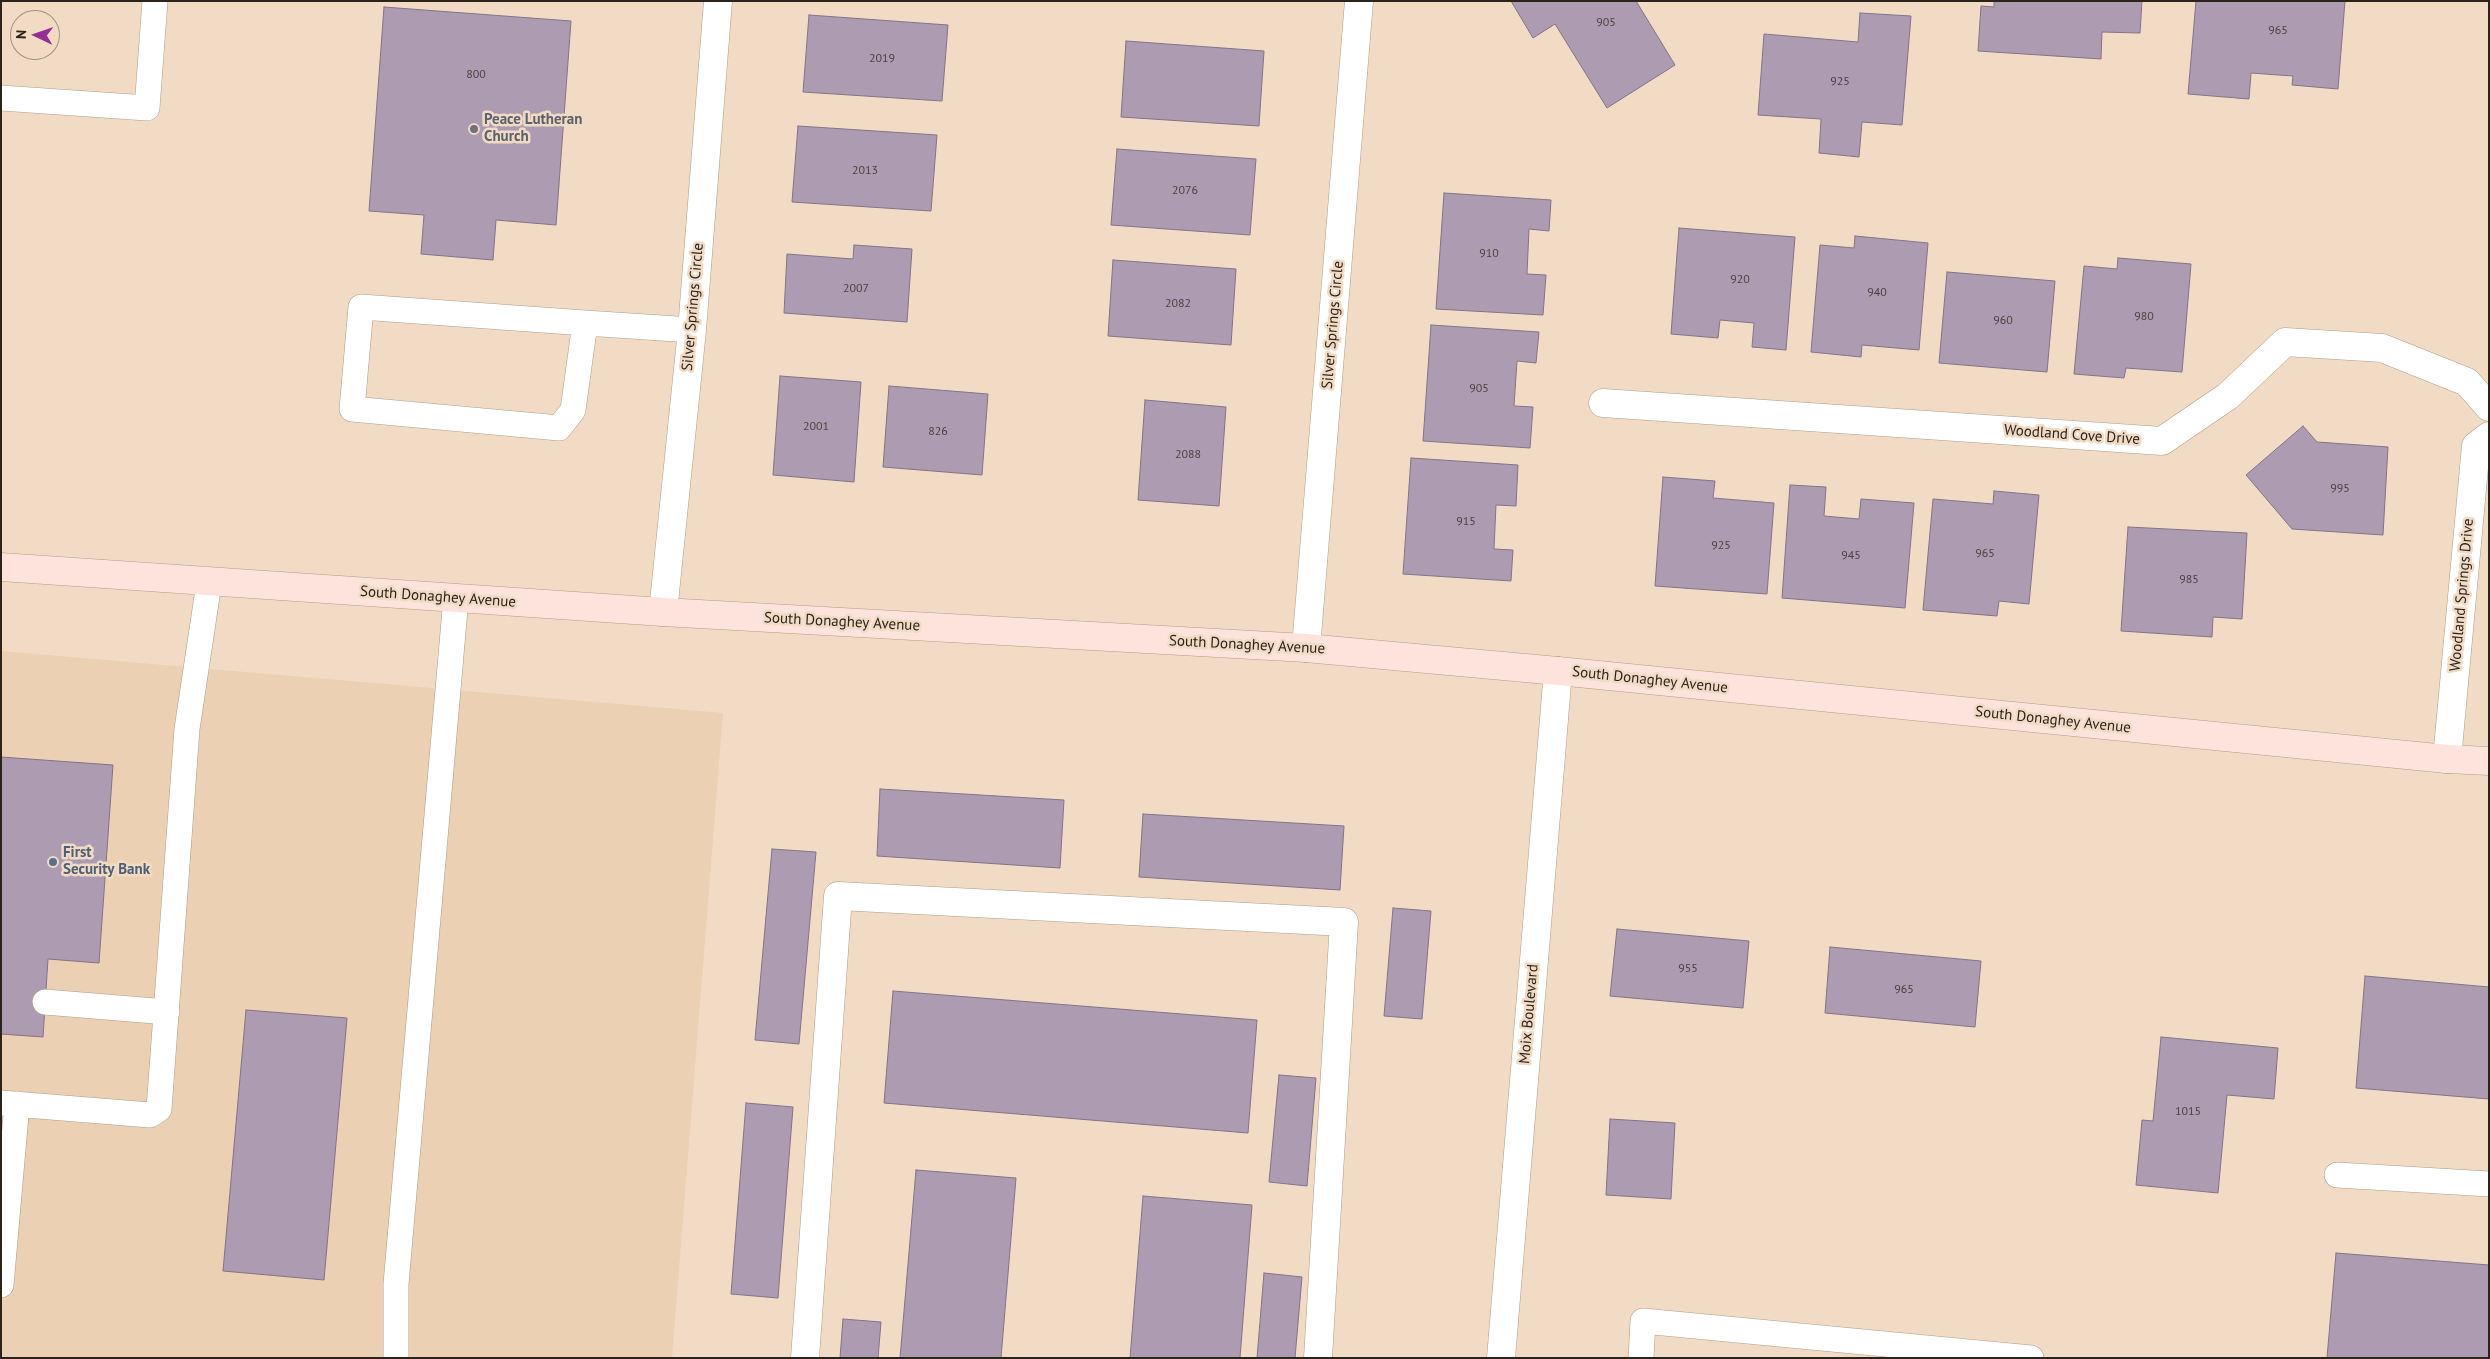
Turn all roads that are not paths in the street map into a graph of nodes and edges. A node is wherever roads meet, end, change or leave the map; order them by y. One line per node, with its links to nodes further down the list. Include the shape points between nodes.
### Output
1 (155, 1): 4 (lane, via 147,108)
2 (718, 1): 6 (street, Silver Springs Circle)
3 (1359, 1): 14 (street, Silver Springs Circle)
4 (1, 98)
5 (584, 323): 5 (lane, via 573,410 559,428 352,409 361,307); 6 (lane)
6 (692, 330): 13 (street, Silver Springs Circle)
7 (1603, 402): 8 (street, Woodland Cove Drive, via 2162,441 2228,396 2285,342 2382,348 2467,382)
8 (2489, 407)
9 (2489, 436): 16 (street, Woodland Springs Drive, via 2476,446)
10 (1, 567): 11 (street, South Donaghey Avenue)
11 (209, 583): 12 (street, South Donaghey Avenue); 19 (lane, via 188,728)
12 (456, 598): 13 (street, South Donaghey Avenue); 24 (lane, via 396,1284)
13 (663, 612): 14 (street, South Donaghey Avenue)
14 (1306, 648): 15 (street, South Donaghey Avenue)
15 (1558, 671): 16 (street, South Donaghey Avenue); 27 (street, Moix Boulevard)
16 (2448, 759): 17 (street, South Donaghey Avenue)
17 (2489, 761)
18 (45, 1002): 19 (lane)
19 (168, 1012): 20 (lane, via 161,1105 157,1113)
20 (9, 1104): 23 (lane, via 7,1218)
21 (2337, 1175): 22 (lane)
22 (2489, 1184)
23 (1, 1285)
24 (396, 1358)
25 (805, 1358): 26 (street, via 838,896 1344,922)
26 (1318, 1358)
27 (1501, 1358)
28 (1641, 1358): 29 (lane, via 1643,1322)
29 (2031, 1358)

